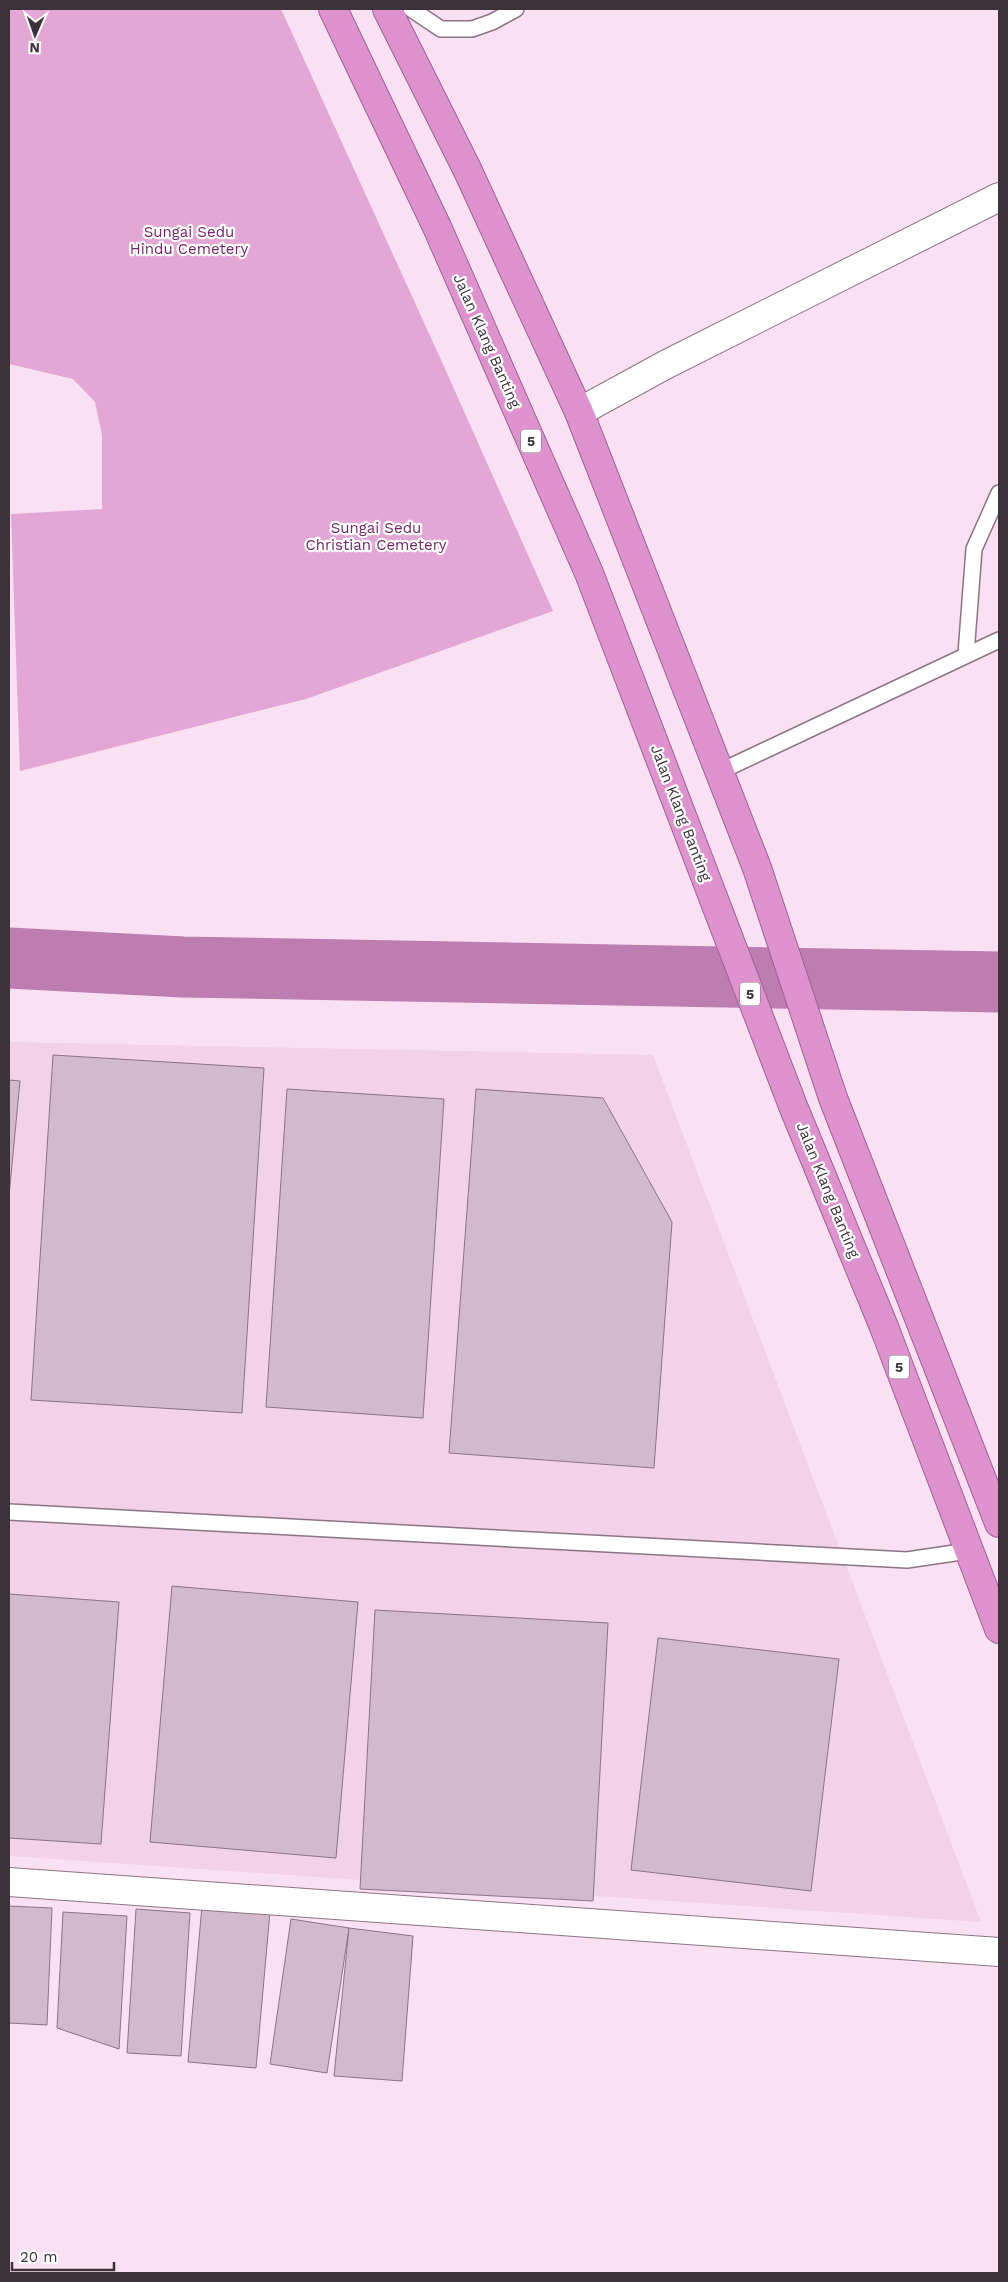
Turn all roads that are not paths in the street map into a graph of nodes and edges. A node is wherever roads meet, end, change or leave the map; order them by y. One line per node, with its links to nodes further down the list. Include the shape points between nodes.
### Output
1 (333, 9): 13 (highway, Jalan Klang Banting / 5, via 437,227 589,573 793,1106 884,1327)
2 (387, 9): 6 (highway, via 467,169)
3 (411, 9): 4 (lane, via 441,29 472,29)
4 (516, 9)
5 (999, 197): 6 (street, via 667,364)
6 (579, 412): 10 (highway)
7 (999, 493): 9 (lane, via 974,549)
8 (999, 640): 9 (lane)
9 (966, 654): 10 (lane)
10 (720, 772): 12 (highway, via 757,868 833,1098)
11 (9, 1512): 13 (lane, via 907,1560)
12 (999, 1523)
13 (968, 1552): 14 (highway, Jalan Klang Banting / 5)
14 (999, 1629)
15 (9, 1882): 16 (street)
16 (999, 1952)

